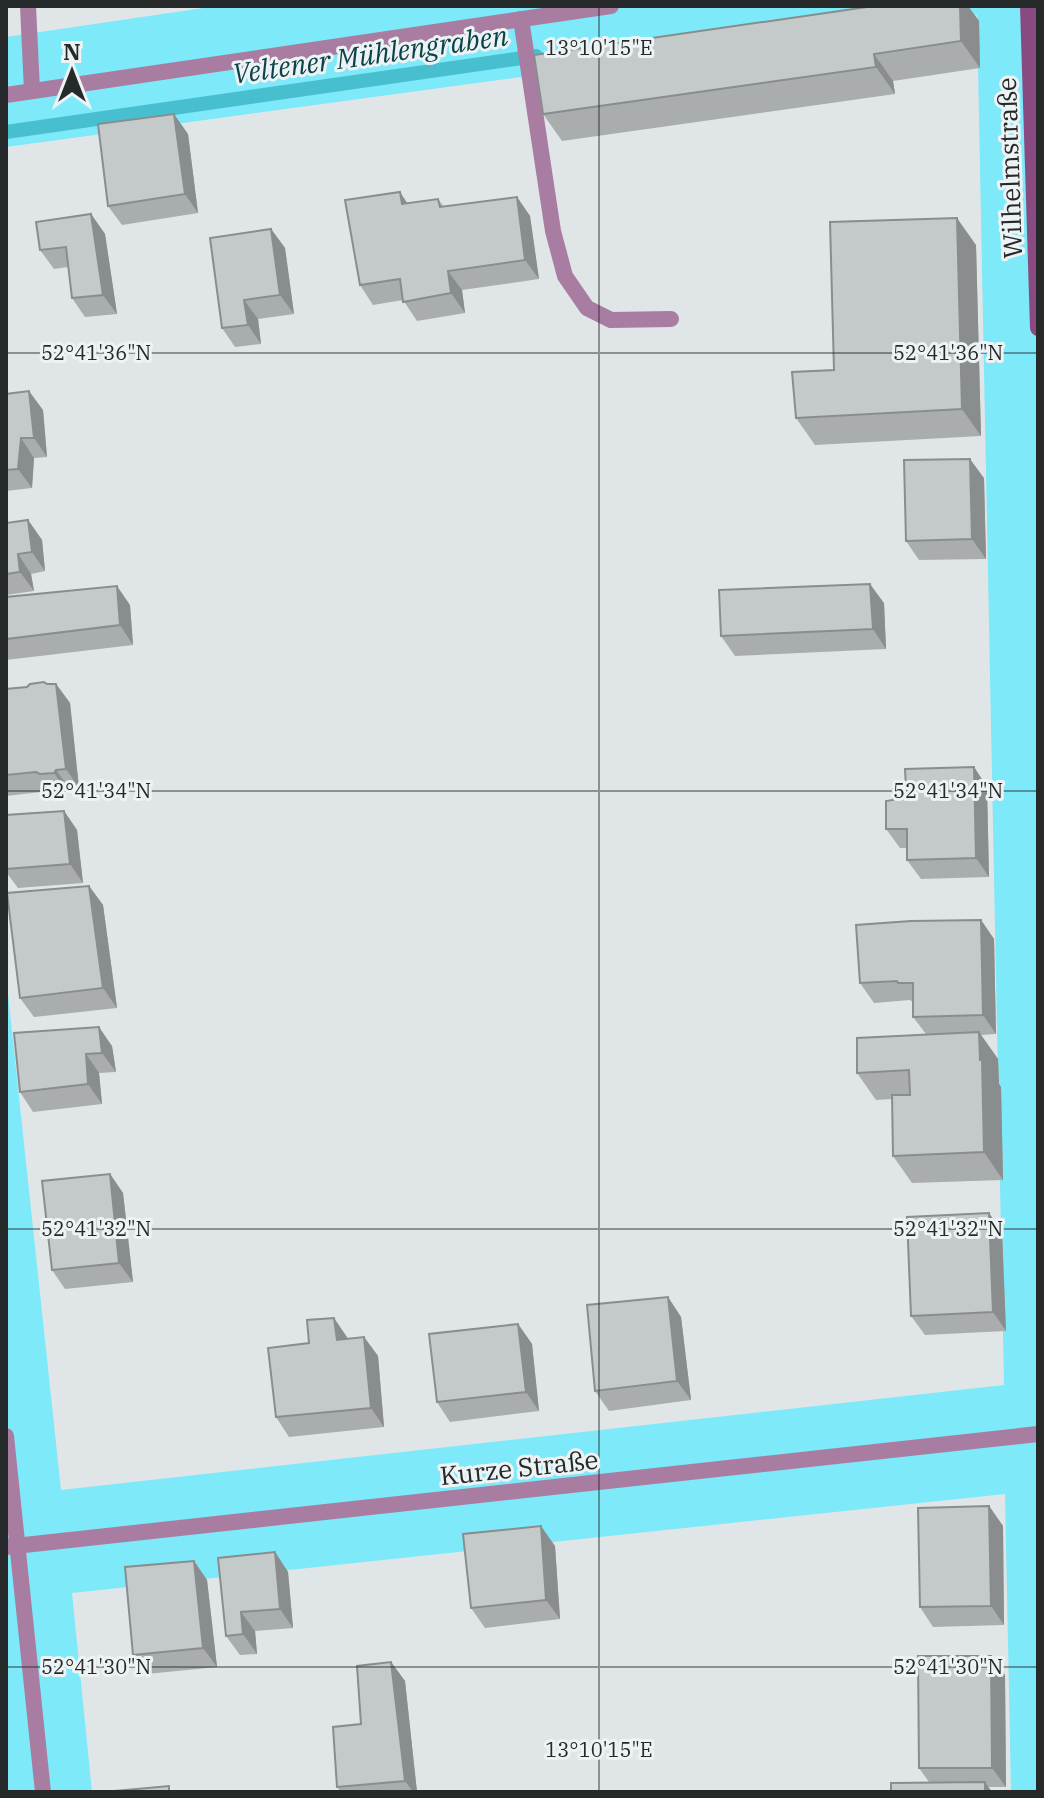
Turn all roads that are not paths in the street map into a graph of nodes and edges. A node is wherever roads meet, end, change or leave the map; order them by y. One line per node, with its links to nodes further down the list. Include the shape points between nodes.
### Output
1 (28, 6): 5 (street)
2 (611, 6): 4 (street)
3 (1028, 6): 8 (street, Wilhelmstraße)
4 (521, 19): 5 (street); 7 (street, via 553,231 565,276 587,308 611,320)
5 (32, 91): 6 (street)
6 (6, 95)
7 (671, 319)
8 (1038, 328)
9 (1038, 1434): 11 (street, Kurze Straße)
10 (6, 1436): 11 (street)
11 (12, 1546): 12 (street)
12 (43, 1792)

